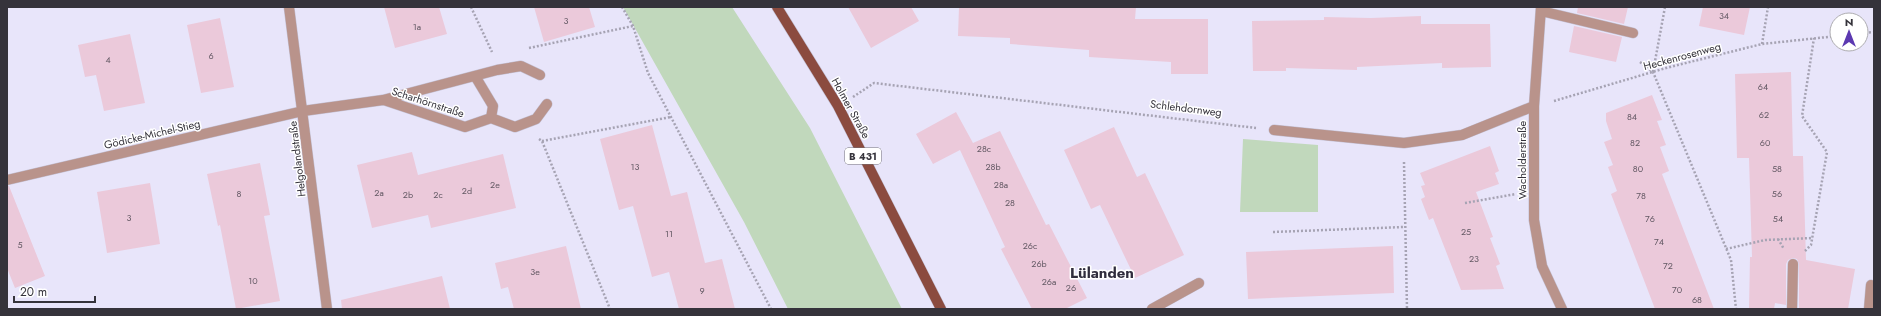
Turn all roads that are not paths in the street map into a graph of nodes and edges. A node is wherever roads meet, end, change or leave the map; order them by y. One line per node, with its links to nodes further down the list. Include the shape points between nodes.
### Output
1 (289, 7): 10 (street, Helgolandstraße)
2 (777, 7): 18 (main road, Holmer Straße / B 431, via 838,106)
3 (1541, 9): 4 (street); 9 (street, Wacholderstraße)
4 (1633, 33)
5 (540, 75): 6 (street, Scharhörnstraße, via 521,66)
6 (475, 76): 7 (street, Scharhörnstraße); 11 (street, via 493,106)
7 (383, 100): 10 (street, Scharhörnstraße); 11 (street, Scharhörnstraße, via 465,127)
8 (547, 104): 11 (street, via 536,119 515,127)
9 (1534, 106): 12 (street, via 1462,135 1404,143); 20 (street, Wacholderstraße, via 1534,220 1542,266)
10 (303, 111): 13 (street, Gödicke-Michel-Stieg); 17 (street, Helgolandstraße)
11 (491, 118)
12 (1274, 130)
13 (7, 180)
14 (1793, 264): 21 (street)
15 (1199, 283): 19 (street)
16 (1871, 286): 22 (street)
17 (327, 309)
18 (941, 309)
19 (1152, 309)
20 (1562, 309)
21 (1792, 309)
22 (1870, 309)

